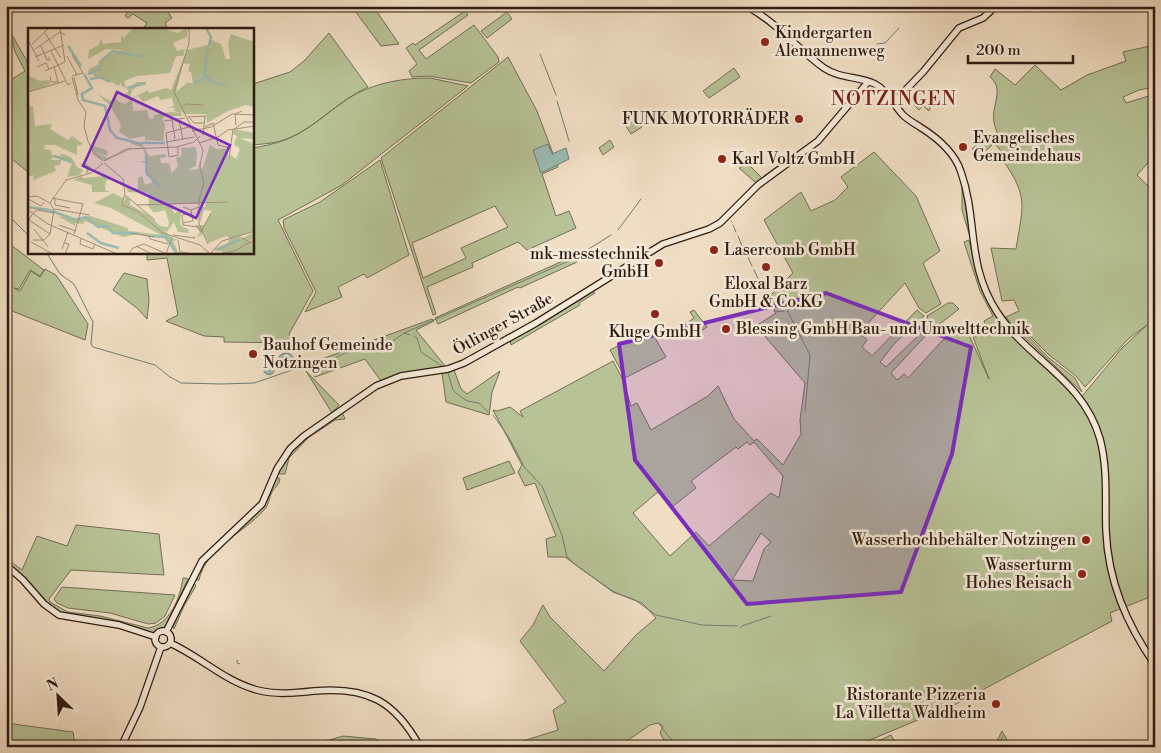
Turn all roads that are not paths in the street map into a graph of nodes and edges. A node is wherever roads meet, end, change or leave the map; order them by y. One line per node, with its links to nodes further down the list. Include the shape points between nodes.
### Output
1 (746, 6): 3 (main road, via 768,18 827,70)
2 (996, 6): 4 (main road, via 983,18 959,28)
3 (868, 82): 4 (main road, via 881,88); 6 (main road, Ötlinger Straße, via 818,141 758,185 720,223 656,247 568,304 464,363 438,371 401,376 376,386 304,436 290,449 277,469 262,504 202,561)
4 (894, 102): 10 (main road, via 904,116 939,142 958,164 965,184 978,274 987,296 1016,336 1070,385 1087,408 1105,467 1107,546 1114,587 1129,624)
5 (6, 565): 7 (main road, via 59,615 119,624)
6 (166, 632): 7 (main road, via 160,632); 8 (main road, via 171,637)
7 (156, 637): 9 (main road, via 156,643)
8 (170, 643): 9 (main road); 12 (main road, via 225,677 258,690 286,694 346,690 367,695 398,714)
9 (161, 647): 11 (main road)
10 (1155, 665)
11 (121, 747)
12 (420, 747)

